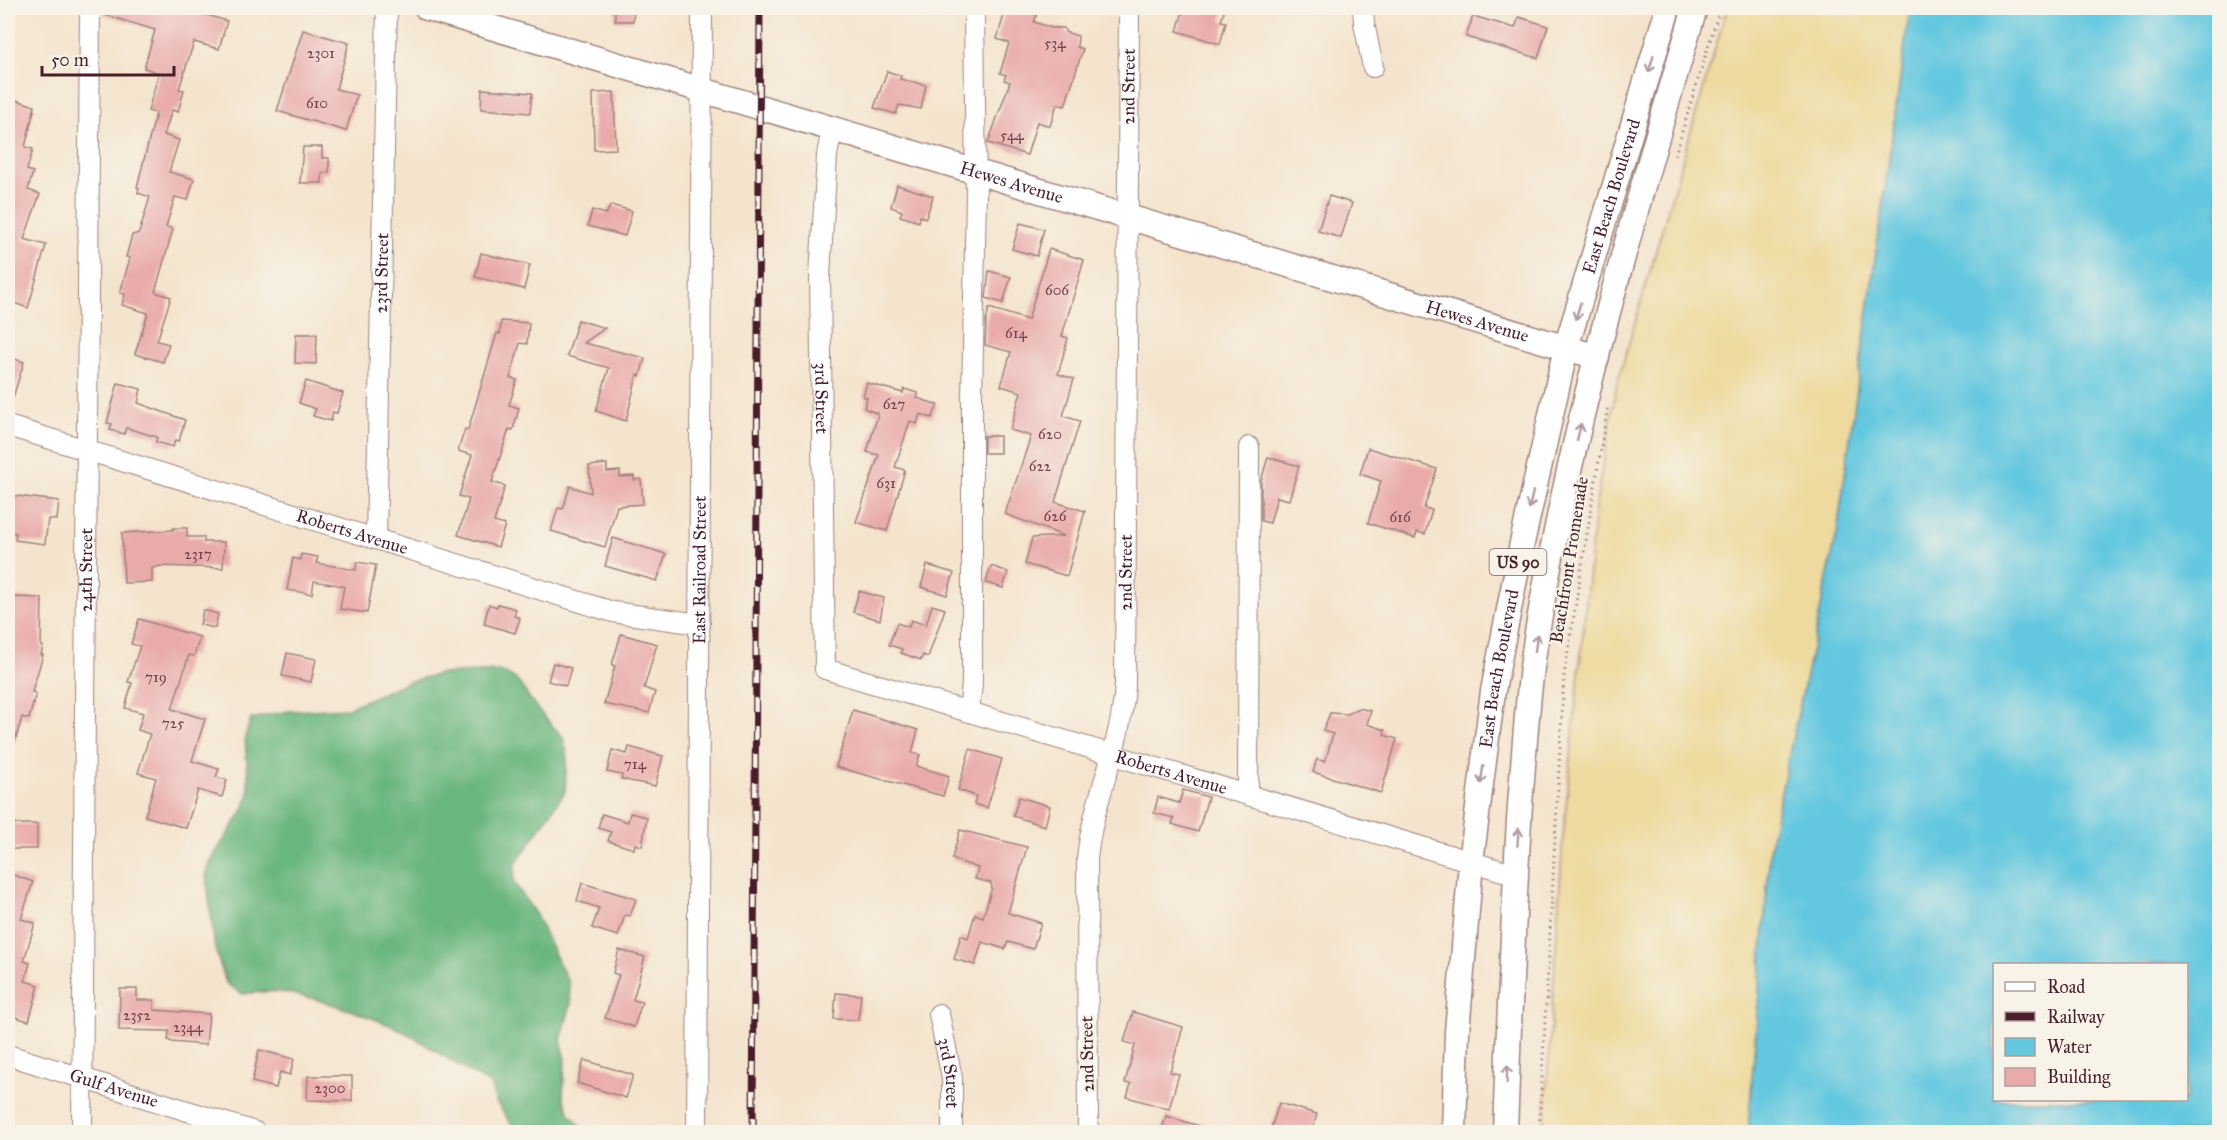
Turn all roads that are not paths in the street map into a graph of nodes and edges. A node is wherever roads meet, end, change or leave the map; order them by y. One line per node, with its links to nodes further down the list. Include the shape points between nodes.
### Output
1 (90, 8): 19 (street, 24th Street)
2 (387, 8): 20 (street, 23rd Street)
3 (427, 8): 11 (main road, Hewes Avenue)
4 (702, 8): 11 (street, East Railroad Street)
5 (974, 8): 13 (street)
6 (1129, 8): 14 (street, 2nd Street)
7 (1363, 8): 10 (street)
8 (1668, 8): 15 (main road, East Beach Boulevard / US 90, one-way to 15)
9 (1695, 8): 16 (main road, East Beach Boulevard / US 90, via 1641,188)
10 (1373, 67)
11 (702, 90): 12 (main road, Hewes Avenue); 21 (street, East Railroad Street)
12 (832, 129): 13 (main road, Hewes Avenue); 22 (street, 3rd Street, via 820,276)
13 (976, 172): 14 (main road, Hewes Avenue); 23 (street)
14 (1127, 217): 15 (main road, Hewes Avenue); 24 (street, 2nd Street, via 1125,684 1122,726)
15 (1566, 348): 16 (main road, Hewes Avenue); 26 (main road, East Beach Boulevard / US 90, one-way to 26, via 1496,680)
16 (1597, 357): 27 (main road, East Beach Boulevard / US 90, one-way to 16, via 1538,623)
17 (8, 426): 19 (street, Roberts Avenue)
18 (1249, 447): 25 (street)
19 (85, 448): 20 (street, Roberts Avenue); 30 (street, 24th Street)
20 (376, 539): 21 (street, Roberts Avenue, via 613,612)
21 (700, 624): 33 (street, East Railroad Street)
22 (825, 669): 23 (street, Roberts Avenue)
23 (969, 711): 24 (street, Roberts Avenue)
24 (1115, 753): 25 (street, Roberts Avenue); 35 (street, 2nd Street, via 1087,860)
25 (1248, 794): 26 (street, Roberts Avenue)
26 (1471, 862): 27 (street, Roberts Avenue); 36 (main road, East Beach Boulevard / US 90, via 1457,1032)
27 (1515, 875): 37 (main road, East Beach Boulevard / US 90, one-way to 27)
28 (939, 1014): 34 (street, 3rd Street, via 952,1078)
29 (8, 1055): 30 (street, Gulf Avenue)
30 (82, 1078): 31 (street, 24th Street); 32 (street, Gulf Avenue)
31 (81, 1132)
32 (255, 1132)
33 (697, 1132)
34 (952, 1132)
35 (1088, 1132)
36 (1454, 1132)
37 (1505, 1132)

